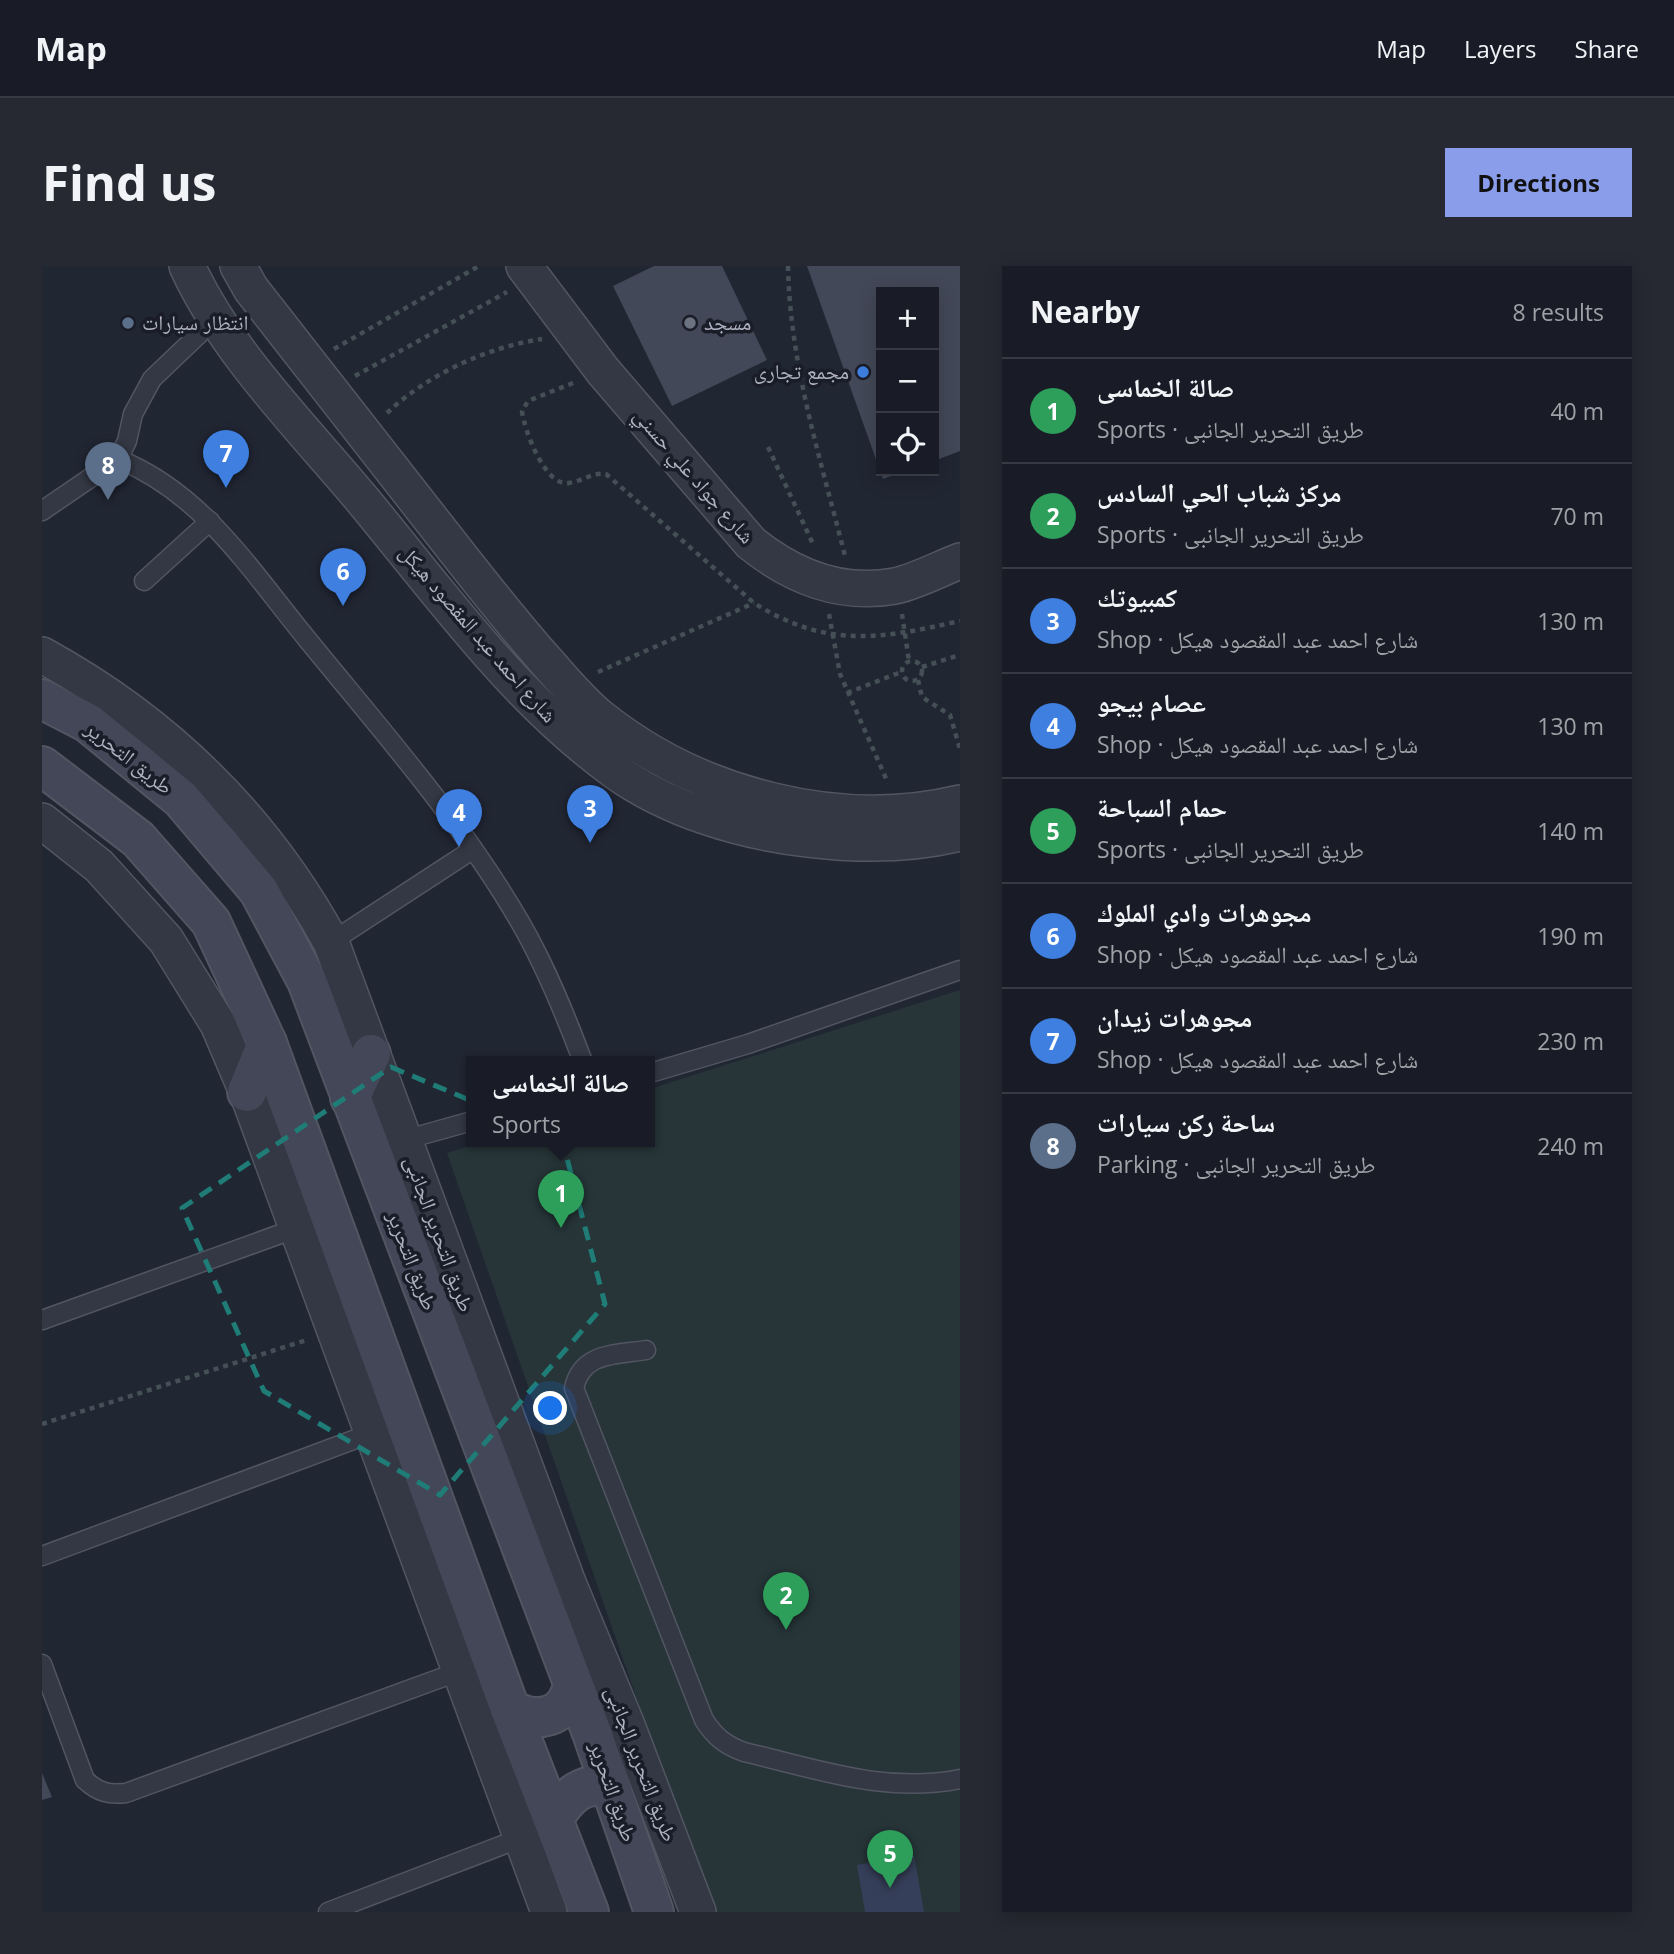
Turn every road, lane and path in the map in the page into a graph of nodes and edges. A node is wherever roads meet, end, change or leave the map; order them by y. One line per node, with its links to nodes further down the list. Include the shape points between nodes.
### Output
1 (187, 266): 6 (street, شارع احمد عبد المقصود هيكل)
2 (238, 266): 9 (street, شارع احمد عبد المقصود هيكل)
3 (479, 266): 9 (path)
4 (789, 266): 18 (path, via 793,346)
5 (528, 272): 7 (street, شارع جواد علي حسني); 9 (path)
6 (216, 317): 12 (lane, via 152,379 133,414); 33 (street, شارع احمد عبد المقصود هيكل, via 235,346 487,650 570,736)
7 (573, 334): 8 (street, شارع جواد علي حسني); 10 (path, via 508,347 458,366 391,409)
8 (603, 371): 13 (path, via 528,401 522,411 546,473); 18 (street, شارع جواد علي حسني, via 751,542 781,565)
9 (320, 377): 10 (street, شارع احمد عبد المقصود هيكل)
10 (364, 433): 27 (street, شارع احمد عبد المقصود هيكل, via 514,625)
11 (768, 447): 18 (path)
12 (118, 459): 14 (lane); 15 (lane, via 177,490)
13 (568, 484)
14 (42, 511)
15 (210, 521): 17 (lane); 38 (lane, via 430,790)
16 (960, 561): 19 (street, شارع جواد علي حسني)
17 (144, 581)
18 (836, 585): 19 (street, شارع جواد علي حسني); 28 (path, via 835,655)
19 (897, 585): 23 (path)
20 (754, 603): 27 (path)
21 (42, 655): 39 (street, طريق التحرير الجانبى, via 122,703 205,773 277,855)
22 (960, 655): 24 (path)
23 (909, 661): 24 (path); 25 (path)
24 (922, 667): 26 (path)
25 (902, 671): 26 (path, via 908,680); 28 (path)
26 (918, 680): 31 (path, via 922,697 950,715)
27 (568, 686): 30 (street, شارع احمد عبد المقصود هيكل)
28 (847, 693): 35 (path)
29 (42, 699): 46 (street, طريق التحرير, via 88,723 181,799 259,891 307,981)
30 (636, 744): 33 (street); 35 (street, شارع احمد عبد المقصود هيكل, via 685,771 777,802 846,812)
31 (960, 749)
32 (42, 766): 41 (street, via 138,839 211,922)
33 (617, 773): 37 (street, شارع احمد عبد المقصود هيكل, via 712,818 780,836 838,843 896,842)
34 (960, 803): 35 (street, شارع احمد عبد المقصود هيكل)
35 (901, 812)
36 (42, 821): 45 (street, via 99,866 166,940 218,1024)
37 (960, 833)
38 (472, 850): 39 (lane); 43 (lane, via 519,921 556,991)
39 (331, 942): 42 (street, طريق التحرير الجانبى)
40 (960, 970): 44 (lane)
41 (267, 1043): 45 (street); 59 (street)
42 (371, 1054): 46 (street); 48 (street, طريق التحرير الجانبى)
43 (581, 1056)
44 (655, 1072)
45 (247, 1092): 49 (street)
46 (350, 1098): 58 (street, طريق التحرير)
47 (466, 1123): 48 (lane)
48 (404, 1140): 67 (street, طريق التحرير الجانبى, via 568,1583)
49 (297, 1228): 50 (lane); 51 (street)
50 (42, 1320)
51 (335, 1331): 53 (path); 54 (street)
52 (646, 1350): 60 (lane, via 591,1359 576,1376 574,1388 704,1720 714,1735 744,1752 894,1786)
53 (42, 1424)
54 (372, 1433): 55 (lane); 57 (street)
55 (42, 1556)
56 (42, 1664): 57 (lane, via 85,1780 110,1795)
57 (460, 1671): 62 (street)
58 (573, 1685): 59 (street, via 566,1703 551,1716 531,1718); 61 (street, طريق التحرير)
59 (510, 1709): 62 (street)
60 (960, 1779)
61 (611, 1788): 62 (street, via 580,1788); 66 (street, طريق التحرير)
62 (537, 1828): 63 (lane); 64 (street); 65 (street)
63 (328, 1912)
64 (549, 1912)
65 (589, 1912)
66 (654, 1912)
67 (698, 1912)

